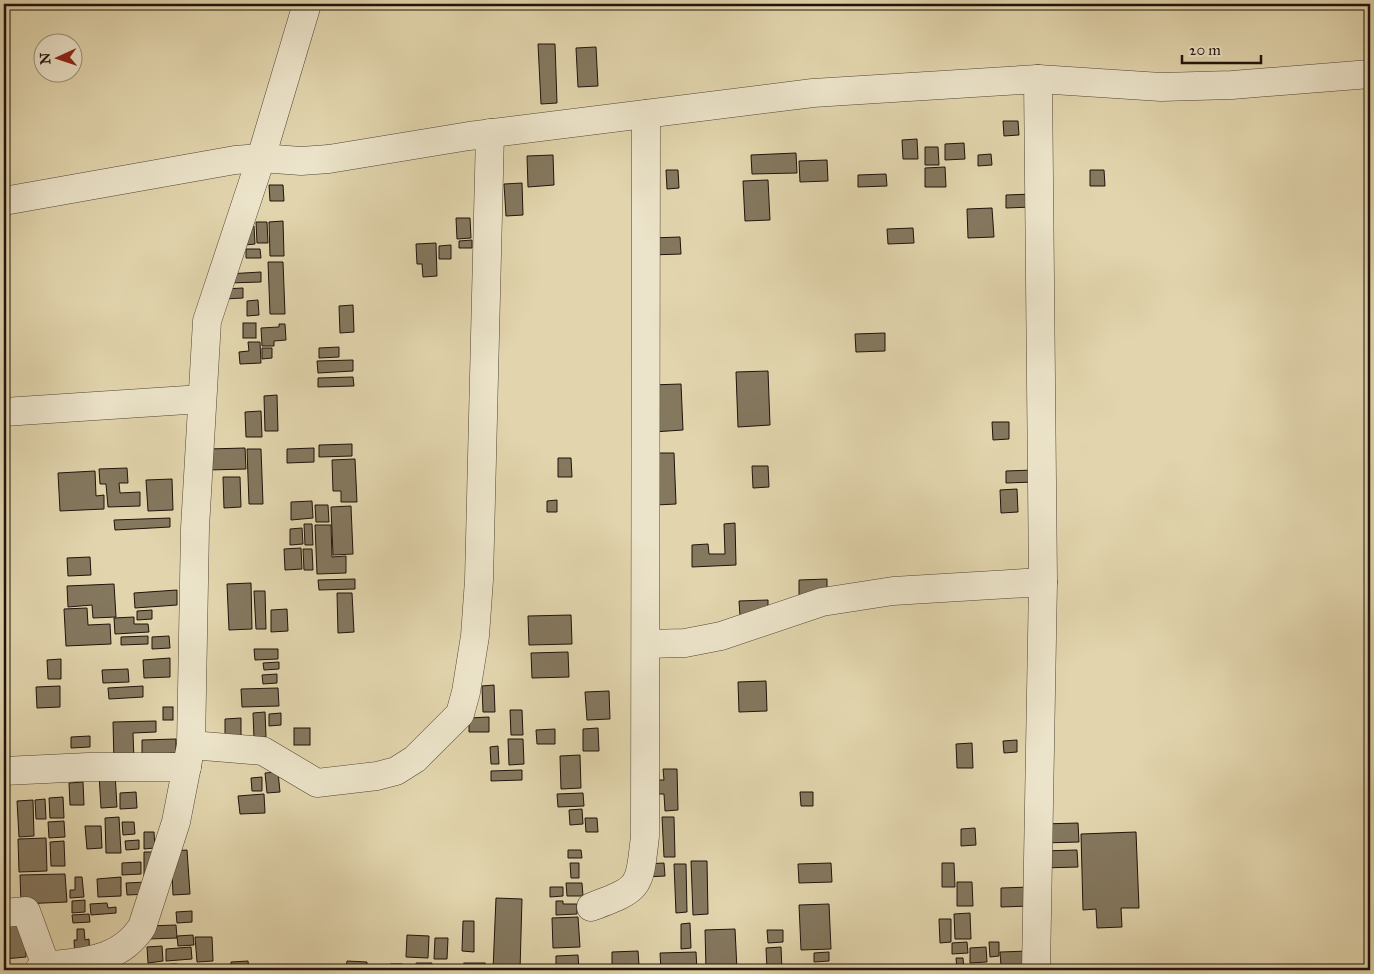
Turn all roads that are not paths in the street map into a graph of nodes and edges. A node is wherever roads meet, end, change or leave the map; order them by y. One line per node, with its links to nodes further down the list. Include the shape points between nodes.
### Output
1 (307, 4): 6 (street)
2 (1370, 74): 3 (street, via 1232,85 1170,86)
3 (1038, 79): 4 (street, via 813,93); 10 (street)
4 (646, 114): 5 (street); 11 (street)
5 (490, 133): 6 (street, via 329,159); 12 (street, via 479,580 475,636 460,714 415,759 396,771 332,782 317,783 263,751)
6 (260, 158): 7 (street); 8 (street, via 207,320)
7 (4, 201)
8 (202, 399): 9 (street); 12 (street)
9 (4, 412)
10 (1043, 582): 11 (street, via 893,590 822,602 721,636 685,643); 17 (street)
11 (646, 644): 14 (street, via 641,873 632,890)
12 (189, 756): 13 (street, via 88,767); 16 (street, via 176,822 142,927 133,940 122,950 95,959)
13 (4, 771)
14 (591, 907)
15 (4, 913): 16 (street, via 26,911)
16 (42, 968)
17 (1036, 970)

